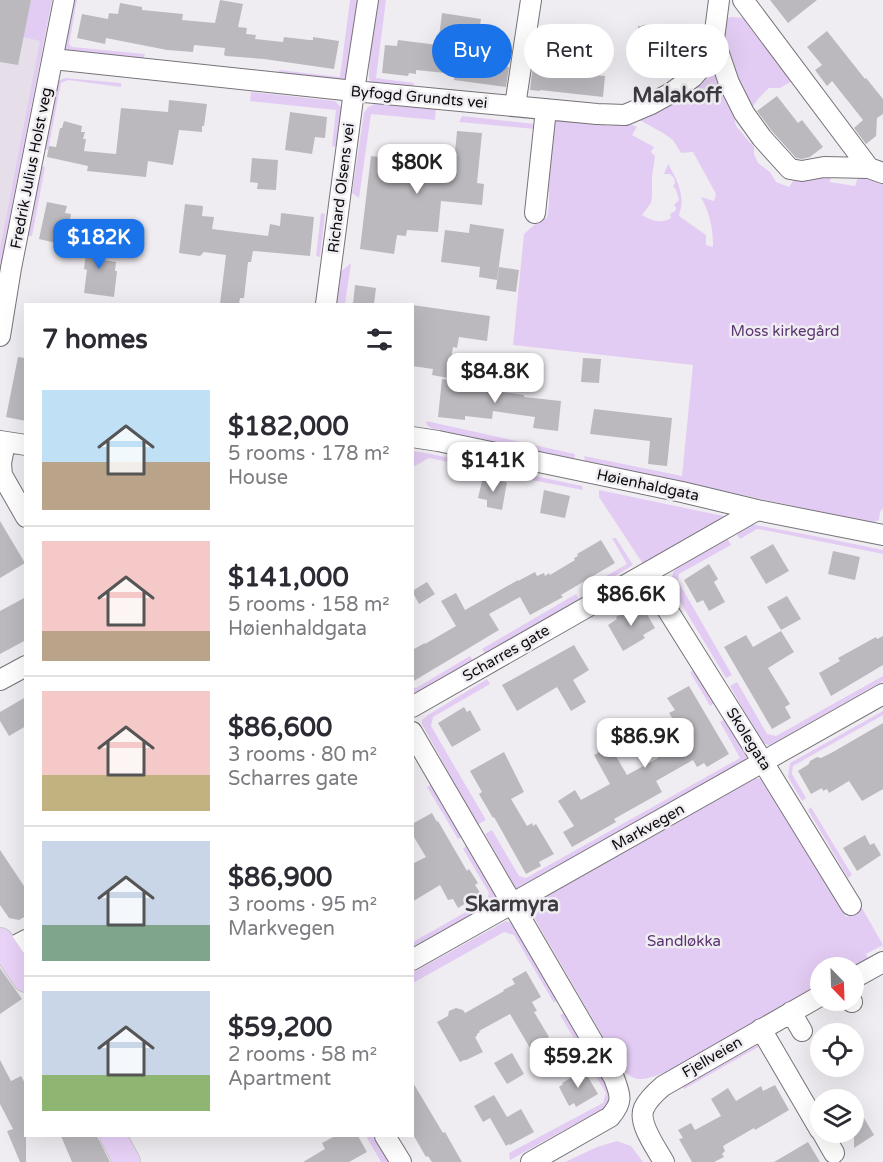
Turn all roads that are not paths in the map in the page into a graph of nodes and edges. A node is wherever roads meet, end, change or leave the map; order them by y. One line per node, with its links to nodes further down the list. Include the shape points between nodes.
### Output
1 (64, 0): 7 (street, Fredrik Julius Holst veg)
2 (368, 0): 10 (street, Richard Olsens vei)
3 (531, 0): 11 (street)
4 (719, 0): 6 (street, Byfogd Grundts vei)
5 (742, 0): 13 (street)
6 (716, 24)
7 (53, 59): 10 (street, Byfogd Grundts vei); 16 (street, Fredrik Julius Holst veg)
8 (692, 78): 12 (street, Byfogd Grundts vei, via 626,115)
9 (727, 78): 13 (street, via 744,113 790,169)
10 (354, 91): 11 (street, Byfogd Grundts vei); 15 (street, Richard Olsens vei)
11 (515, 106): 12 (street, Byfogd Grundts vei)
12 (546, 109): 14 (street)
13 (876, 171)
14 (535, 213)
15 (326, 303)
16 (0, 336)
17 (414, 438): 20 (street, Høienhaldgata)
18 (3, 442): 19 (street); 21 (street, via 2,475)
19 (24, 445)
20 (757, 510): 22 (street, Høienhaldgata); 23 (street, Scharres gate)
21 (24, 514)
22 (882, 534)
23 (645, 574): 27 (street, Scharres gate); 29 (street, Skolegata)
24 (24, 667): 25 (street)
25 (0, 680)
26 (883, 694): 29 (street, Markvegen)
27 (414, 706)
28 (414, 735): 30 (street)
29 (764, 762): 30 (street, Markvegen); 31 (street, Skolegata)
30 (513, 902): 33 (street, Markvegen); 48 (street, via 620,1093 619,1106 610,1117)
31 (851, 904)
32 (11, 944): 36 (main road)
33 (414, 959)
34 (883, 962): 35 (street)
35 (864, 972)
36 (24, 974)
37 (810, 1002): 38 (street, Fjellveien)
38 (791, 1012): 39 (street, Fjellveien); 40 (street)
39 (761, 1029): 41 (street); 49 (street, Fjellveien, via 652,1096 642,1118)
40 (802, 1031)
41 (810, 1112)
42 (114, 1137): 46 (main road)
43 (387, 1137): 47 (street)
44 (828, 1143): 45 (street)
45 (834, 1153)
46 (127, 1162)
47 (401, 1162)
48 (531, 1162)
49 (664, 1162)

